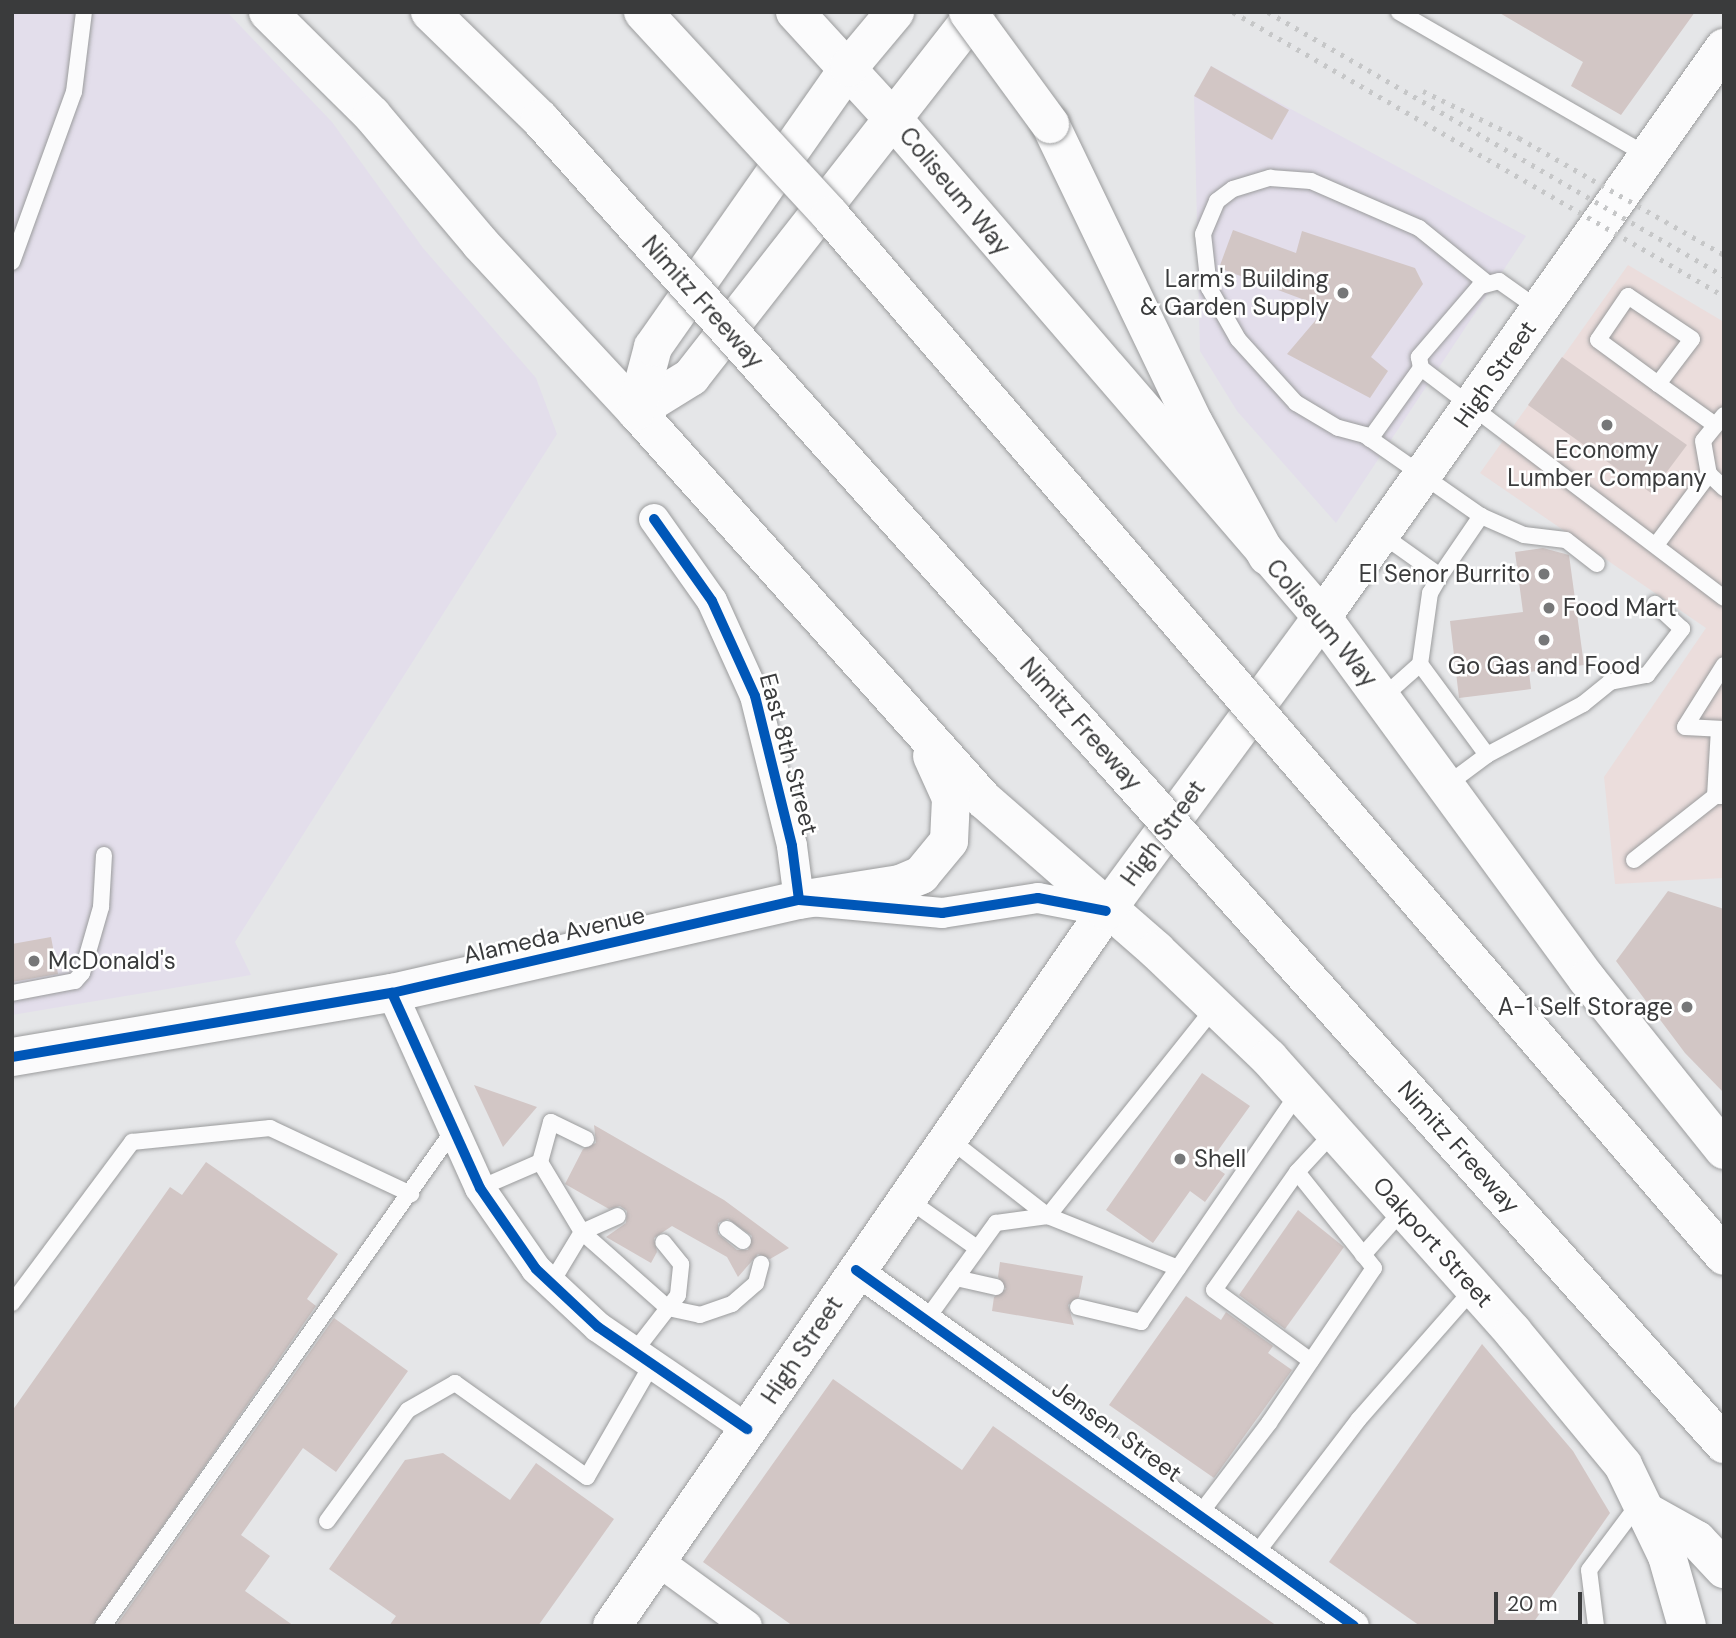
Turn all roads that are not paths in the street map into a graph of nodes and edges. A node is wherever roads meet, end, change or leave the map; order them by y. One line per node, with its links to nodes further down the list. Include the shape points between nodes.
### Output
1 (84, 12): 14 (lane, via 74,92)
2 (268, 12): 20 (main road, via 372,115 480,243)
3 (430, 12): 87 (main road, Nimitz Freeway, bridge, via 540,119)
4 (643, 12): 72 (main road, bridge, via 830,215)
5 (795, 12): 11 (main road, Coliseum Way)
6 (895, 12): 11 (main road)
7 (968, 12): 30 (main road, bridge, via 1050,124 1194,422)
8 (976, 12): 12 (main road)
9 (1399, 12): 13 (lane)
10 (1721, 57): 13 (main road, High Street)
11 (849, 68): 12 (main road, Coliseum Way); 20 (main road, via 653,347)
12 (892, 118): 20 (main road, via 691,377); 30 (main road, Coliseum Way)
13 (1648, 156): 16 (main road, High Street)
14 (12, 262)
15 (1487, 283): 16 (lane, via 1499,281); 17 (lane, via 1419,357); 22 (lane, via 1419,228 1311,181 1270,178 1233,189 1217,201 1203,234 1202,262 1209,288 1238,339 1314,417)
16 (1540, 310): 19 (main road, High Street)
17 (1422, 368): 19 (lane); 22 (lane)
18 (1658, 384): 18 (lane, via 1692,339 1628,296 1598,340); 21 (lane)
19 (1473, 405): 24 (main road, High Street); 29 (lane)
20 (636, 411): 39 (main road)
21 (1720, 420): 23 (lane, via 1703,441)
22 (1370, 439): 24 (lane)
23 (1709, 474): 25 (lane); 29 (lane)
24 (1424, 475): 26 (lane); 28 (main road, High Street)
25 (1724, 488)
26 (1481, 516): 31 (lane, via 1524,535 1566,540); 32 (lane)
27 (654, 519): 46 (street, East 8th Street, via 712,601 755,696)
28 (1381, 534): 32 (lane); 35 (main road, High Street)
29 (1656, 545): 33 (lane)
30 (1267, 556): 35 (main road, Coliseum Way)
31 (1597, 564)
32 (1440, 576): 36 (lane, via 1430,593)
33 (1724, 598)
34 (1656, 604): 41 (lane, via 1682,629 1647,675 1610,682 1583,704)
35 (1322, 617): 38 (main road, Coliseum Way); 47 (main road, High Street)
36 (1420, 663): 38 (lane); 41 (lane)
37 (1724, 665): 40 (lane, via 1685,727)
38 (1383, 697): 42 (main road, Coliseum Way)
39 (909, 714): 46 (main road, via 951,798 954,821 940,858 900,884); 47 (main road, Oakport Street, via 983,799)
40 (1721, 729): 43 (lane)
41 (1487, 755): 42 (lane)
42 (1448, 784): 57 (main road, Coliseum Way, via 1587,979)
43 (1719, 796): 45 (lane)
44 (104, 855): 48 (lane, via 101,907 82,973 75,981)
45 (1634, 860)
46 (799, 900): 47 (street, Alameda Avenue, via 943,914 1038,898); 49 (main road, Alameda Avenue)
47 (1106, 911): 50 (main road, Oakport Street); 55 (main road, High Street)
48 (12, 993)
49 (392, 993): 51 (main road, Alameda Avenue); 53 (street)
50 (1215, 1007): 52 (main road, Oakport Street); 65 (lane)
51 (12, 1057)
52 (1299, 1092): 54 (main road, Oakport Street); 74 (lane)
53 (453, 1131): 60 (street); 61 (lane)
54 (1334, 1132): 59 (lane); 63 (main road, Oakport Street)
55 (948, 1138): 62 (main road, High Street); 65 (lane)
56 (586, 1139): 58 (lane, via 551,1122)
57 (1724, 1150)
58 (540, 1162): 60 (lane); 67 (lane)
59 (1297, 1172): 71 (lane); 85 (lane, via 1214,1290)
60 (480, 1188): 77 (street, via 515,1244)
61 (411, 1194): 80 (lane, via 270,1128 132,1142); 94 (lane)
62 (906, 1198): 70 (lane); 75 (main road, High Street)
63 (1403, 1210): 71 (lane); 79 (main road, Oakport Street)
64 (618, 1216): 67 (lane)
65 (1048, 1216): 70 (lane, via 996,1223); 74 (lane)
66 (727, 1229): 68 (lane)
67 (582, 1231): 77 (lane); 82 (lane)
68 (743, 1241)
69 (663, 1242): 82 (lane, via 681,1264 678,1295)
70 (977, 1248): 76 (lane)
71 (1363, 1255): 85 (lane, via 1374,1268)
72 (1724, 1256)
73 (761, 1264): 82 (lane, via 756,1283 732,1304 700,1315)
74 (1178, 1268): 81 (lane, via 1141,1322)
75 (856, 1270): 83 (street, Jensen Street); 86 (main road, High Street)
76 (956, 1278): 78 (lane); 83 (lane)
77 (550, 1284): 84 (street)
78 (996, 1287)
79 (1474, 1288): 88 (main road, Oakport Street, via 1623,1465); 91 (lane, via 1359,1419)
80 (12, 1303)
81 (1077, 1307)
82 (668, 1308): 84 (lane)
83 (926, 1320): 89 (street, Jensen Street)
84 (643, 1358): 86 (street); 90 (lane, via 587,1477 455,1382 408,1410)
85 (1311, 1361): 89 (lane)
86 (747, 1429): 92 (main road, High Street)
87 (1724, 1444)
88 (1644, 1506): 93 (main road, via 1697,1540); 98 (lane, via 1589,1570); 99 (main road, Oakport Street)
89 (1199, 1515): 91 (street, Jensen Street)
90 (327, 1521)
91 (1255, 1555): 97 (street, Jensen Street)
92 (658, 1561): 95 (main road, High Street); 96 (street)
93 (1724, 1569)
94 (103, 1626)
95 (612, 1626)
96 (747, 1626)
97 (1354, 1626)
98 (1596, 1626)
99 (1687, 1626)

